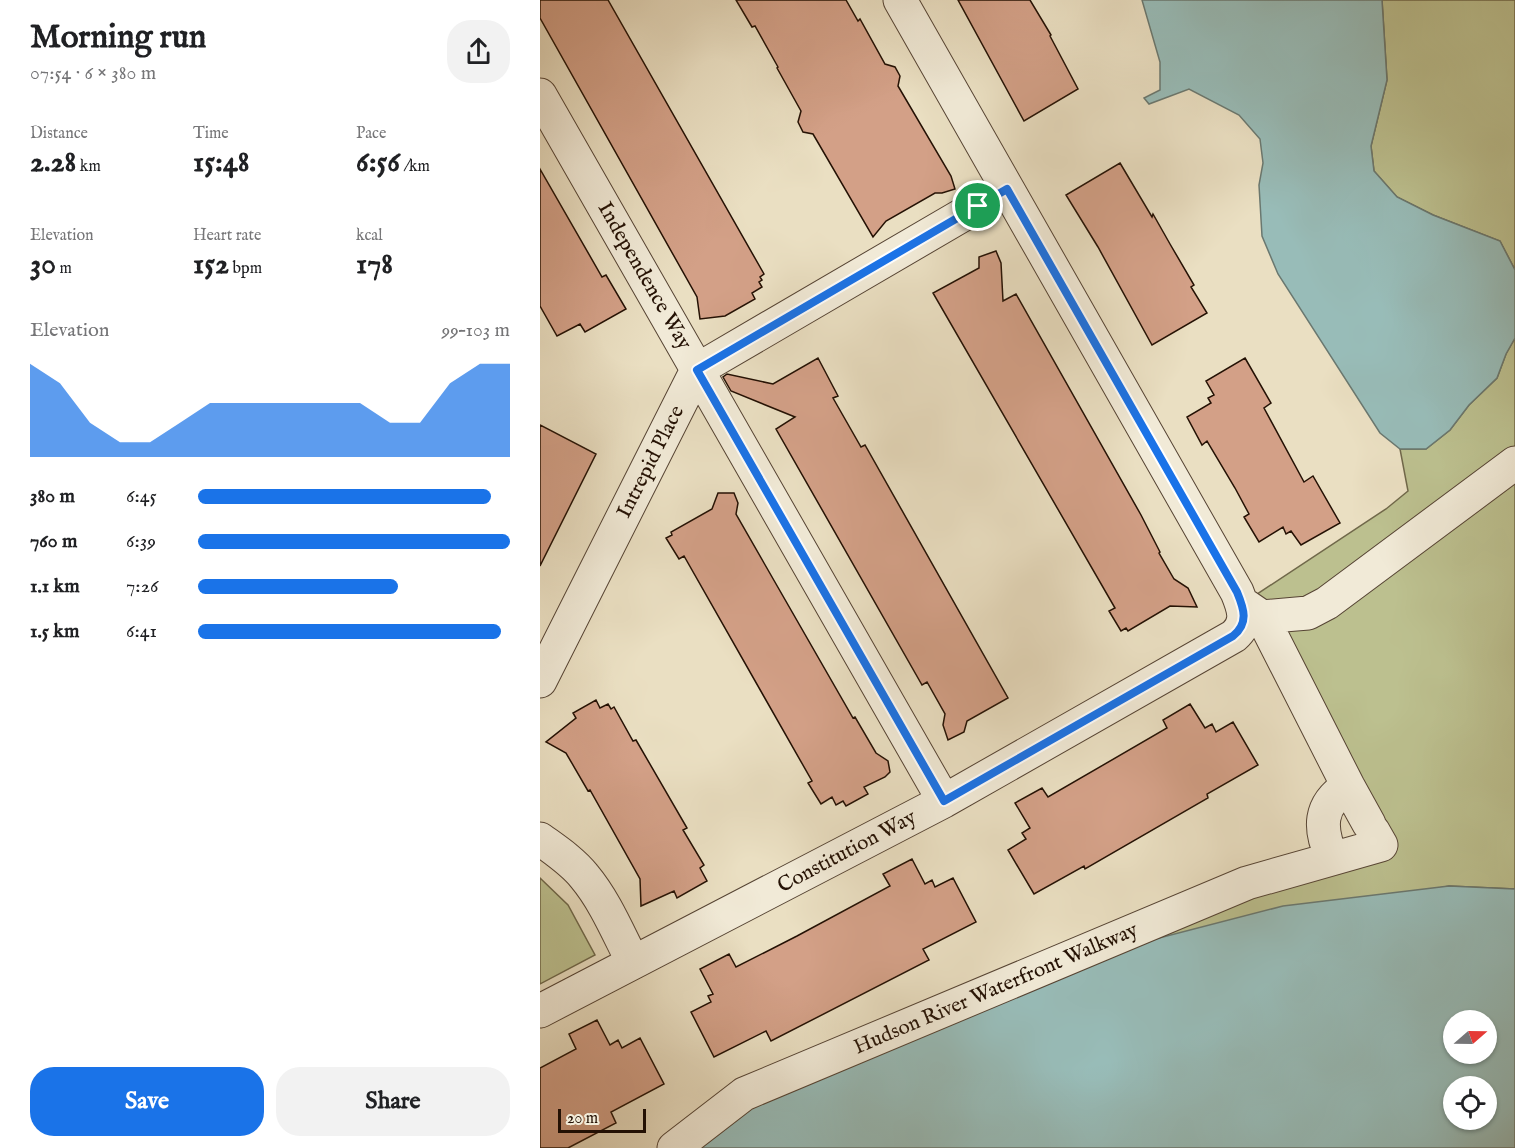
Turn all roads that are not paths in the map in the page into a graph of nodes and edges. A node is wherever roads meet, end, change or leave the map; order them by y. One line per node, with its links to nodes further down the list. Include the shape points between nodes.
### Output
1 (900, 0): 3 (street)
2 (540, 95): 4 (street, Independence Way)
3 (1007, 189): 4 (street); 6 (street, via 1237,592)
4 (697, 370): 7 (street, Intrepid Place); 9 (street, Independence Way)
5 (1515, 463): 6 (street, via 1327,603 1308,613)
6 (1252, 610): 8 (street, Hudson River Waterfront Walkway); 9 (street, Constitution Way, via 1245,611 1243,624 1233,636)
7 (540, 681)
8 (1348, 786): 11 (street, via 1335,795 1324,813 1325,842); 11 (street, Hudson River Waterfront Walkway, via 1381,845)
9 (944, 801): 12 (street, Constitution Way)
10 (540, 839): 12 (street, via 583,874)
11 (1332, 858): 14 (street, Hudson River Waterfront Walkway, via 1247,883 744,1095)
12 (633, 962): 13 (street, Constitution Way)
13 (540, 1011)
14 (674, 1148)

